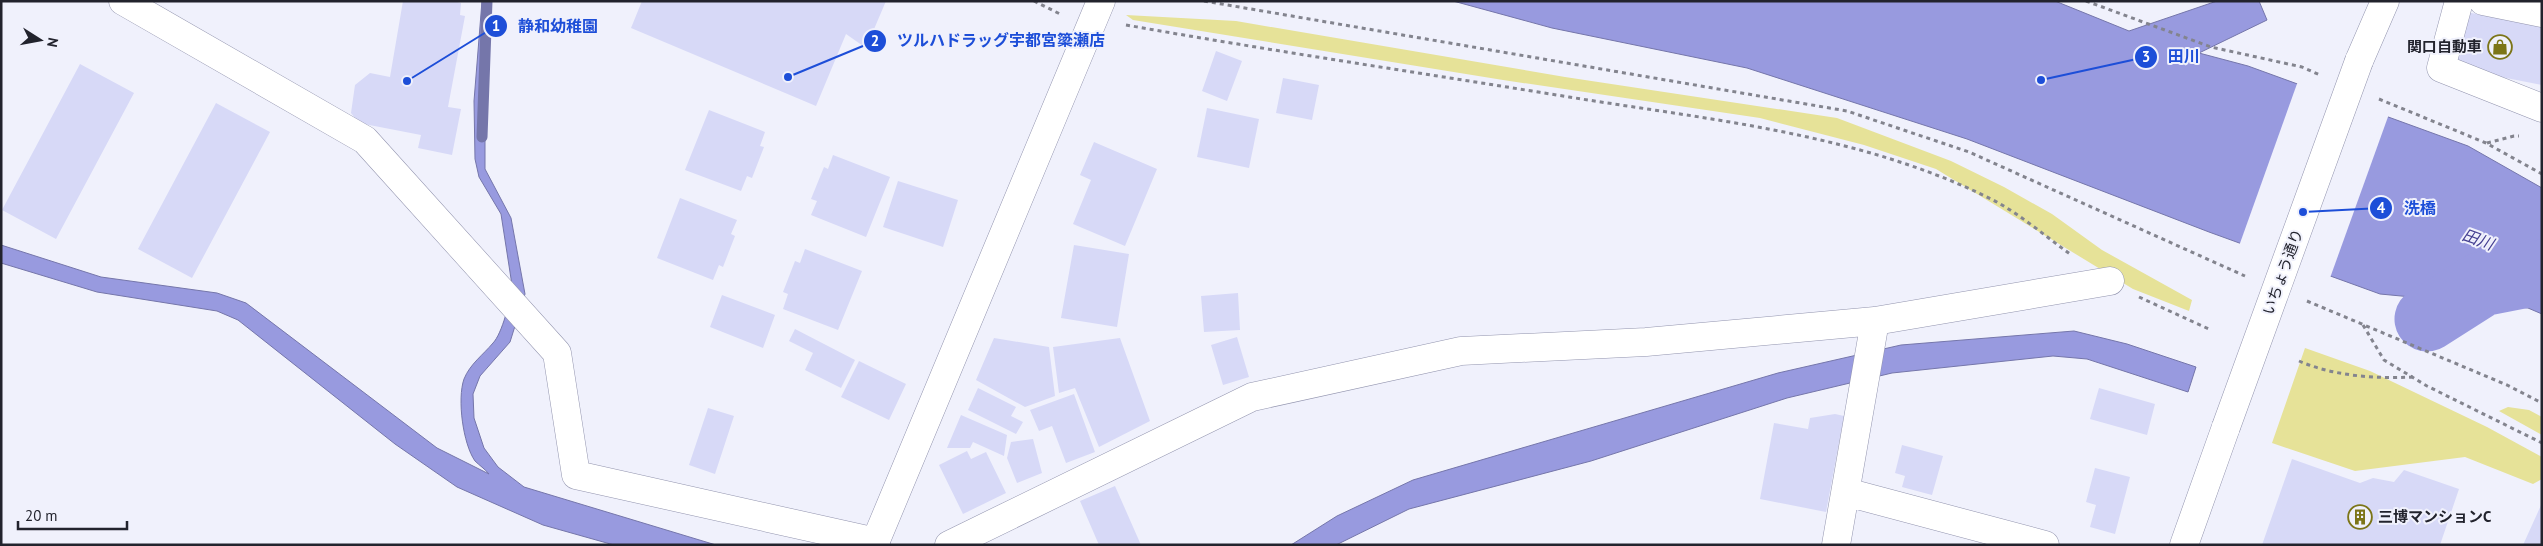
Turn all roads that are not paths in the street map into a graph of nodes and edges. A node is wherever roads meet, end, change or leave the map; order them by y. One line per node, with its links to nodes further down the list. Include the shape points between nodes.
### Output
1 (122, 1): 11 (street, via 365,140 557,354 576,475)
2 (2385, 1): 15 (street, いちょう通り, bridge, via 2359,61)
3 (2458, 1): 7 (street, via 2442,68)
4 (2483, 1): 6 (street)
5 (1098, 10): 11 (street)
6 (2542, 13)
7 (2542, 108)
8 (2110, 281): 9 (street)
9 (1875, 321): 10 (street); 12 (street, via 1646,342 1462,351 1252,397)
10 (1846, 492): 13 (street); 14 (street)
11 (875, 543)
12 (949, 545)
13 (1836, 545)
14 (2045, 545)
15 (2184, 545)

